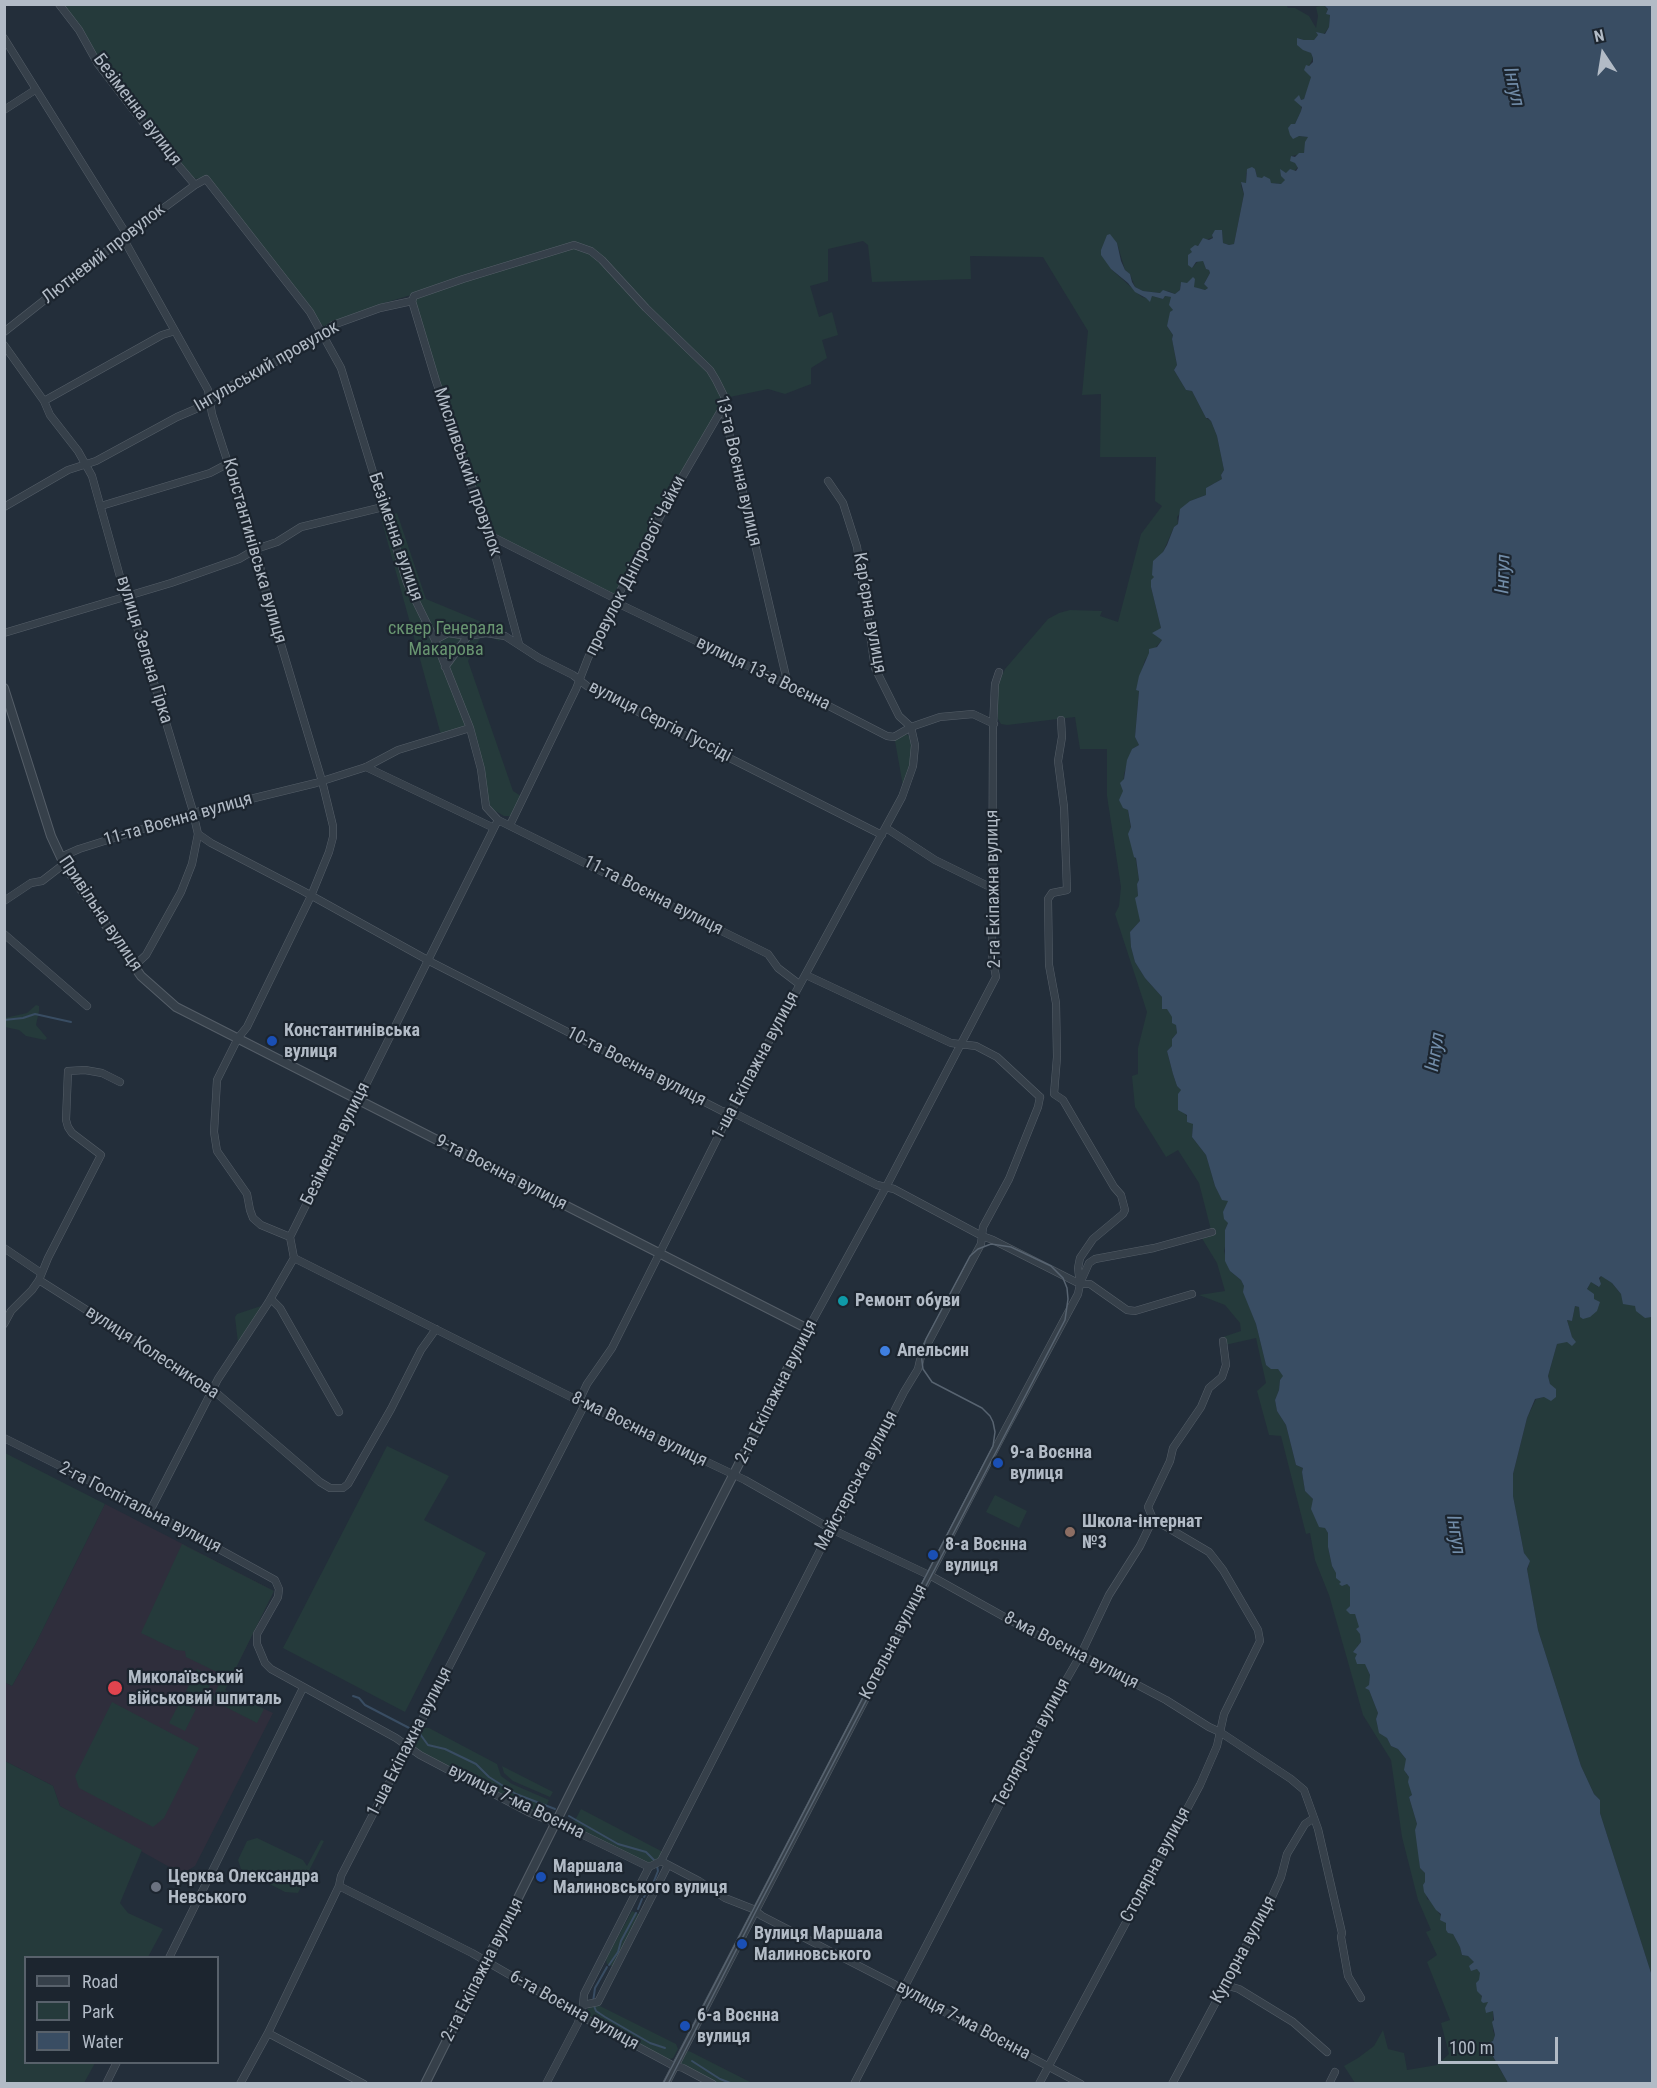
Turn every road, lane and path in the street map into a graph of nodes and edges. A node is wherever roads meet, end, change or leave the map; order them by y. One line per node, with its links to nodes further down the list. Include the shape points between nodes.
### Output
1 (59, 4): 6 (street, Безіменна вулиця, via 98,64)
2 (4, 38): 3 (street, Константинівська вулиця)
3 (35, 90): 4 (street); 7 (street, Константинівська вулиця)
4 (4, 110)
5 (206, 179): 6 (street, Лютневий провулок); 12 (street, Безіменна вулиця, via 310,312)
6 (195, 185): 7 (street, Лютневий провулок)
7 (125, 237): 10 (street, Константинівська вулиця); 11 (street, Лютневий провулок)
8 (574, 245): 9 (street, Інгульський провулок, via 414,296); 16 (street, 13-та Воєнна вулиця, via 602,260 710,370 725,398)
9 (412, 301): 12 (street, Інгульський провулок, via 370,311); 23 (street, Мисливський провулок)
10 (175, 331): 14 (street, Константинівська вулиця); 15 (street)
11 (4, 332)
12 (321, 335): 14 (street, Інгульський провулок); 22 (street, Безіменна вулиця, via 342,368)
13 (4, 345): 15 (street, вулиця Зелена Гірка)
14 (211, 398): 17 (street, Константинівська вулиця, via 212,414); 18 (street, Інгульський провулок, via 205,405)
15 (45, 401): 18 (street, вулиця Зелена Гірка, via 50,416)
16 (723, 407): 26 (street, провулок Дніпрової Чайки); 34 (street, 13-та Воєнна вулиця)
17 (229, 463): 20 (street, via 210,473); 24 (street, Константинівська вулиця)
18 (85, 465): 20 (street, вулиця Зелена Гірка); 21 (street, Інгульський провулок, via 68,470)
19 (828, 481): 38 (street, Карʼєрна вулиця, via 843,503 857,547 875,668 899,717)
20 (101, 506): 25 (street, вулиця Зелена Гірка)
21 (4, 507)
22 (383, 507): 24 (street, via 300,527 277,542); 29 (street, Безіменна вулиця, via 407,583)
23 (487, 534): 26 (street, вулиця 13-а Воєнна); 30 (street, Мисливський провулок)
24 (256, 549): 25 (street, via 239,559); 41 (street, Константинівська вулиця)
25 (126, 596): 27 (street); 42 (street, вулиця Зелена Гірка)
26 (616, 600): 33 (street, провулок Дніпрової Чайки); 34 (street, вулиця 13-а Воєнна)
27 (4, 633)
28 (468, 636): 29 (street, вулиця Сергія Гуссіді, via 448,633); 30 (street, вулиця Сергія Гуссіді, via 506,636); 31 (street)
29 (435, 640): 31 (street, Безіменна вулиця)
30 (519, 644): 33 (street, вулиця Сергія Гуссіді)
31 (445, 666): 39 (street, Безіменна вулиця)
32 (999, 672): 37 (street, 2-га Екіпажна вулиця)
33 (579, 680): 44 (street, провулок Дніпрової Чайки); 46 (street, вулиця Сергія Гуссіді)
34 (788, 685): 38 (street, вулиця 13-а Воєнна, via 887,736 894,737)
35 (4, 688): 48 (street, Привільна вулиця, via 51,836)
36 (1061, 720): 62 (street, via 1058,760 1067,890 1052,893 1048,899 1049,965 1056,1003)
37 (994, 724): 38 (street, via 973,714 940,717); 49 (street, 2-га Екіпажна вулиця)
38 (911, 727): 46 (street, 1-ша Екіпажна вулиця, via 915,746 910,777)
39 (470, 728): 40 (street, 11-та Воєнна вулиця, via 398,750); 43 (street, Безіменна вулиця, via 486,807)
40 (366, 767): 41 (street, 11-та Воєнна вулиця); 45 (street)
41 (322, 781): 42 (street, 11-та Воєнна вулиця); 50 (street, Константинівська вулиця, via 331,811 333,837)
42 (194, 813): 47 (street, вулиця Зелена Гірка); 48 (street, 11-та Воєнна вулиця, via 79,849)
43 (498, 819): 44 (street, 11-та Воєнна вулиця); 45 (street, Безіменна вулиця)
44 (510, 825): 56 (street, 11-та Воєнна вулиця, via 768,954 778,968)
45 (494, 828): 53 (street, Безіменна вулиця)
46 (884, 832): 49 (street, вулиця Сергія Гуссіді); 55 (street, 1-ша Екіпажна вулиця)
47 (198, 834): 50 (street, 10-та Воєнна вулиця); 54 (street, вулиця Зелена Гірка, via 192,864 180,892 146,955)
48 (63, 861): 51 (street, 11-та Воєнна вулиця, via 42,881); 54 (street, Привільна вулиця)
49 (992, 888): 60 (street, 2-га Екіпажна вулиця, via 992,955 996,977)
50 (311, 896): 53 (street, 10-та Воєнна вулиця); 59 (street, Константинівська вулиця)
51 (4, 901)
52 (4, 934): 57 (street)
53 (426, 959): 64 (street, Безіменна вулиця); 65 (street, 10-та Воєнна вулиця)
54 (134, 966): 58 (street, Привільна вулиця, via 157,992)
55 (806, 975): 56 (street, 1-ша Екіпажна вулиця); 60 (street)
56 (800, 984): 65 (street, 1-ша Екіпажна вулиця)
57 (87, 1006)
58 (193, 1016): 59 (street, 9-та Воєнна вулиця)
59 (238, 1038): 64 (street, 9-та Воєнна вулиця); 69 (street, via 217,1080 217,1151 247,1194 254,1218)
60 (960, 1044): 63 (street, via 976,1046 997,1057); 66 (street, 2-га Екіпажна вулиця)
61 (120, 1082): 73 (street, via 85,1070 68,1071 68,1127 101,1155)
62 (1054, 1094): 63 (street); 74 (street, Котельна вулиця, via 1063,1100 1121,1195 1125,1210 1093,1239 1080,1258)
63 (1040, 1097): 68 (street, Майстерська вулиця)
64 (357, 1100): 69 (street, Безіменна вулиця); 71 (street, 9-та Воєнна вулиця)
65 (730, 1113): 66 (street, 10-та Воєнна вулиця); 71 (street, 1-ша Екіпажна вулиця)
66 (886, 1187): 68 (street, 10-та Воєнна вулиця); 79 (street, 2-га Екіпажна вулиця)
67 (1212, 1232): 74 (street, via 1095,1259 1089,1263)
68 (982, 1236): 74 (street, 10-та Воєнна вулиця); 88 (street, Майстерська вулиця, via 921,1356 918,1370)
69 (290, 1237): 72 (street)
70 (4, 1248): 73 (street, вулиця Колесникова)
71 (658, 1253): 79 (street, 9-та Воєнна вулиця); 82 (street, 1-ша Екіпажна вулиця, via 612,1348 587,1384)
72 (294, 1258): 76 (street); 78 (street, 8-ма Воєнна вулиця)
73 (40, 1277): 77 (street); 81 (street, вулиця Колесникова)
74 (1080, 1284): 75 (street, 10-та Воєнна вулиця, via 1090,1284 1126,1310 1135,1311); 89 (street, Котельна вулиця)
75 (1192, 1294)
76 (271, 1299): 81 (street); 83 (street, via 280,1308)
77 (4, 1324)
78 (435, 1329): 81 (street, вулиця Колесникова, via 344,1488 330,1488 320,1482); 82 (street, 8-ма Воєнна вулиця)
79 (808, 1329): 85 (street, 2-га Екіпажна вулиця)
80 (1223, 1341): 87 (street, Теслярська вулиця, via 1226,1365 1222,1377 1205,1394 1201,1407 1173,1449 1148,1507)
81 (213, 1390): 86 (street)
82 (582, 1402): 85 (street, 8-ма Воєнна вулиця); 94 (street, 1-ша Екіпажна вулиця)
83 (339, 1412)
84 (4, 1438): 86 (street, 2-га Госпітальна вулиця)
85 (734, 1476): 88 (street, 8-ма Воєнна вулиця); 96 (street, 2-га Екіпажна вулиця)
86 (150, 1511): 90 (street, 2-га Госпітальна вулиця)
87 (1152, 1519): 91 (street, Теслярська вулиця); 93 (street, Столярна вулиця, via 1209,1552 1258,1630 1260,1641 1224,1714)
88 (831, 1529): 89 (street, 8-ма Воєнна вулиця); 97 (street, Майстерська вулиця)
89 (929, 1575): 91 (street, 8-ма Воєнна вулиця); 100 (street, Котельна вулиця)
90 (275, 1580): 92 (street, вулиця 7-ма Воєнна, via 278,1597 257,1634 257,1644 271,1669)
91 (1080, 1656): 93 (street, 8-ма Воєнна вулиця); 104 (street, Теслярська вулиця)
92 (303, 1688): 94 (street, вулиця 7-ма Воєнна); 101 (street)
93 (1220, 1732): 95 (street, 8-ма Воєнна вулиця, via 1304,1790); 112 (street, Столярна вулиця, via 1200,1785)
94 (408, 1746): 96 (street, вулиця 7-ма Воєнна); 99 (street, 1-ша Екіпажна вулиця)
95 (1314, 1818): 103 (street, Купорна вулиця, via 1305,1824 1287,1854 1271,1899); 105 (street, 8-ма Воєнна вулиця, via 1342,1933 1348,1976)
96 (557, 1824): 98 (street, вулиця 7-ма Воєнна); 102 (street, 2-га Екіпажна вулиця)
97 (665, 1863): 98 (street); 100 (street, вулиця 7-ма Воєнна); 106 (street, Майстерська вулиця, via 598,2002)
98 (649, 1867): 106 (street, via 584,1994)
99 (339, 1886): 102 (street, 6-та Воєнна вулиця); 108 (street, 1-ша Екіпажна вулиця)
100 (754, 1910): 104 (street, вулиця 7-ма Воєнна); 111 (street, Котельна вулиця)
101 (171, 1956)
102 (487, 1962): 107 (street, 6-та Воєнна вулиця); 117 (street, 2-га Екіпажна вулиця)
103 (1226, 1985): 109 (street, via 1293,2022); 124 (street, Купорна вулиця)
104 (902, 1990): 112 (street, вулиця 7-ма Воєнна); 121 (street, Теслярська вулиця)
105 (1361, 1998)
106 (583, 2005): 107 (street)
107 (579, 2015): 111 (street, 6-та Воєнна вулиця); 118 (street)
108 (268, 2033): 115 (street, 1-ша Екіпажна вулиця); 116 (street)
109 (1327, 2052)
110 (116, 2064): 114 (street)
111 (674, 2066): 119 (street, Котельна вулиця); 120 (street, 6-та Воєнна вулиця)
112 (1048, 2066): 122 (street, Столярна вулиця); 123 (street, вулиця 7-ма Воєнна)
113 (1335, 2072): 125 (street)
114 (106, 2084)
115 (240, 2084)
116 (364, 2084)
117 (425, 2084)
118 (546, 2084)
119 (666, 2084)
120 (713, 2084)
121 (854, 2084)
122 (1039, 2084)
123 (1081, 2084)
124 (1173, 2084)
125 (1329, 2084)

